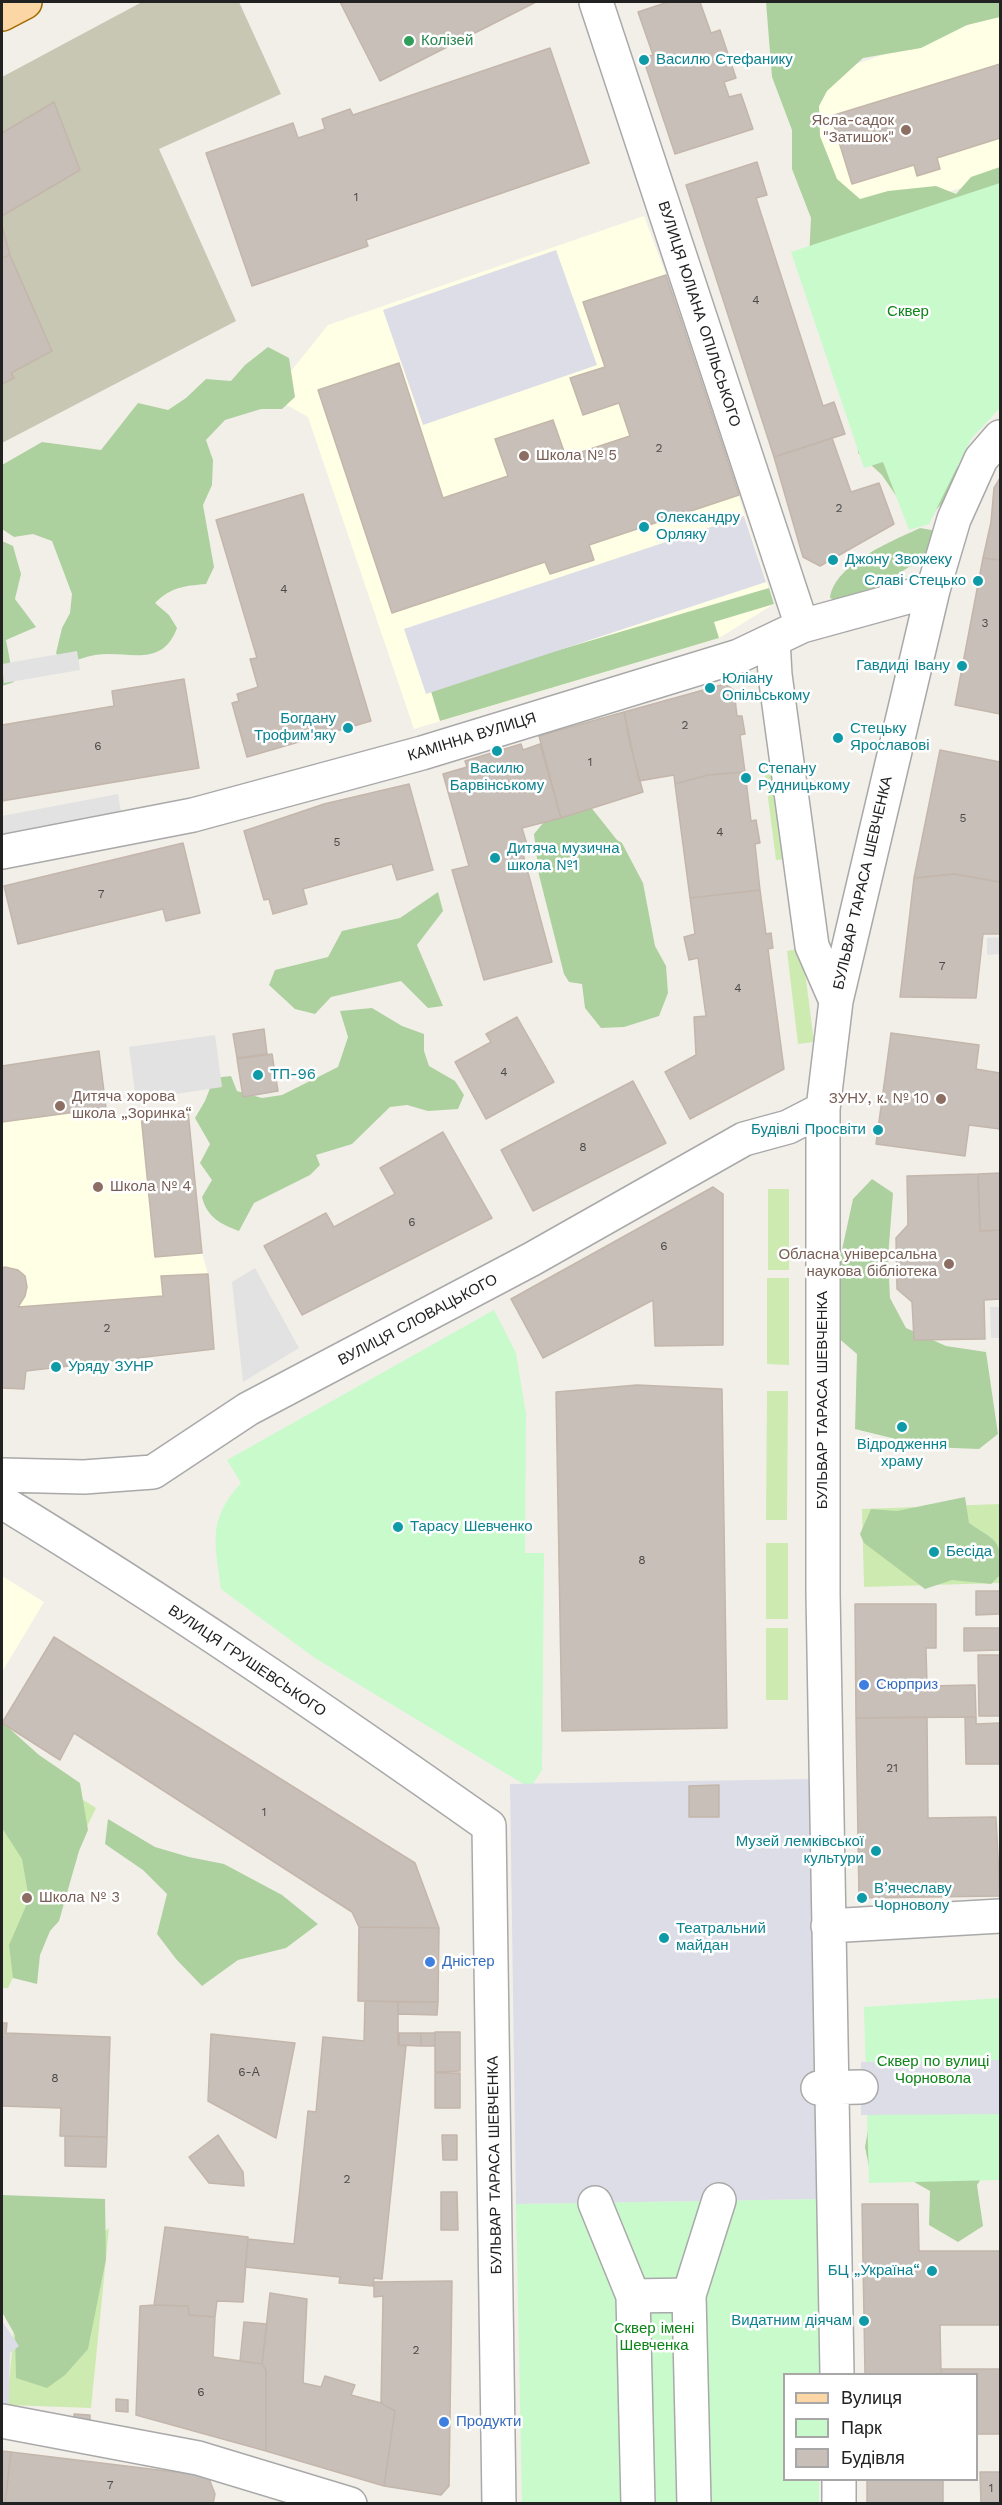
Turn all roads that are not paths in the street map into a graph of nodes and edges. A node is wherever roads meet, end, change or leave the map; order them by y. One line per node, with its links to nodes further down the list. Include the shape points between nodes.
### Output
1 (25, 2): 3 (main road)
2 (596, 2): 6 (street, ВУЛИЦЯ ЮЛІАНА ОПІЛЬСЬКОГО)
3 (2, 14)
4 (1000, 437): 5 (street, БУЛЬВАР ТАРАСА ШЕВЧЕНКА, via 981,459 954,519)
5 (933, 590): 6 (street, КАМІННА ВУЛИЦЯ); 9 (street, БУЛЬВАР ТАРАСА ШЕВЧЕНКА)
6 (802, 626): 7 (street, КАМІННА ВУЛИЦЯ)
7 (773, 640): 8 (street, КАМІННА ВУЛИЦЯ, via 739,656 411,756 193,815); 9 (street, БУЛЬВАР ТАРАСА ШЕВЧЕНКА, via 812,946)
8 (2, 852)
9 (836, 1000): 10 (street, БУЛЬВАР ТАРАСА ШЕВЧЕНКА)
10 (824, 1109): 11 (street, ВУЛИЦЯ СЛОВАЦЬКОГО, via 788,1127 744,1139 532,1259 248,1409 153,1472 84,1477); 15 (street, БУЛЬВАР ТАРАСА ШЕВЧЕНКА, via 823,1594)
11 (2, 1475)
12 (2, 1502): 13 (street, ВУЛИЦЯ ГРУШЕВСЬКОГО, via 77,1548)
13 (489, 1826): 24 (street, БУЛЬВАР ТАРАСА ШЕВЧЕНКА)
14 (1000, 1916): 15 (street)
15 (828, 1926): 20 (street, via 837,2088)
16 (719, 2200): 18 (street)
17 (595, 2203): 19 (street)
18 (689, 2295): 19 (street); 26 (street)
19 (633, 2296): 25 (street)
20 (837, 2373)
21 (2, 2421): 23 (street, via 198,2458)
22 (838, 2481): 27 (street)
23 (350, 2504)
24 (499, 2504)
25 (638, 2504)
26 (694, 2504)
27 (839, 2504)

